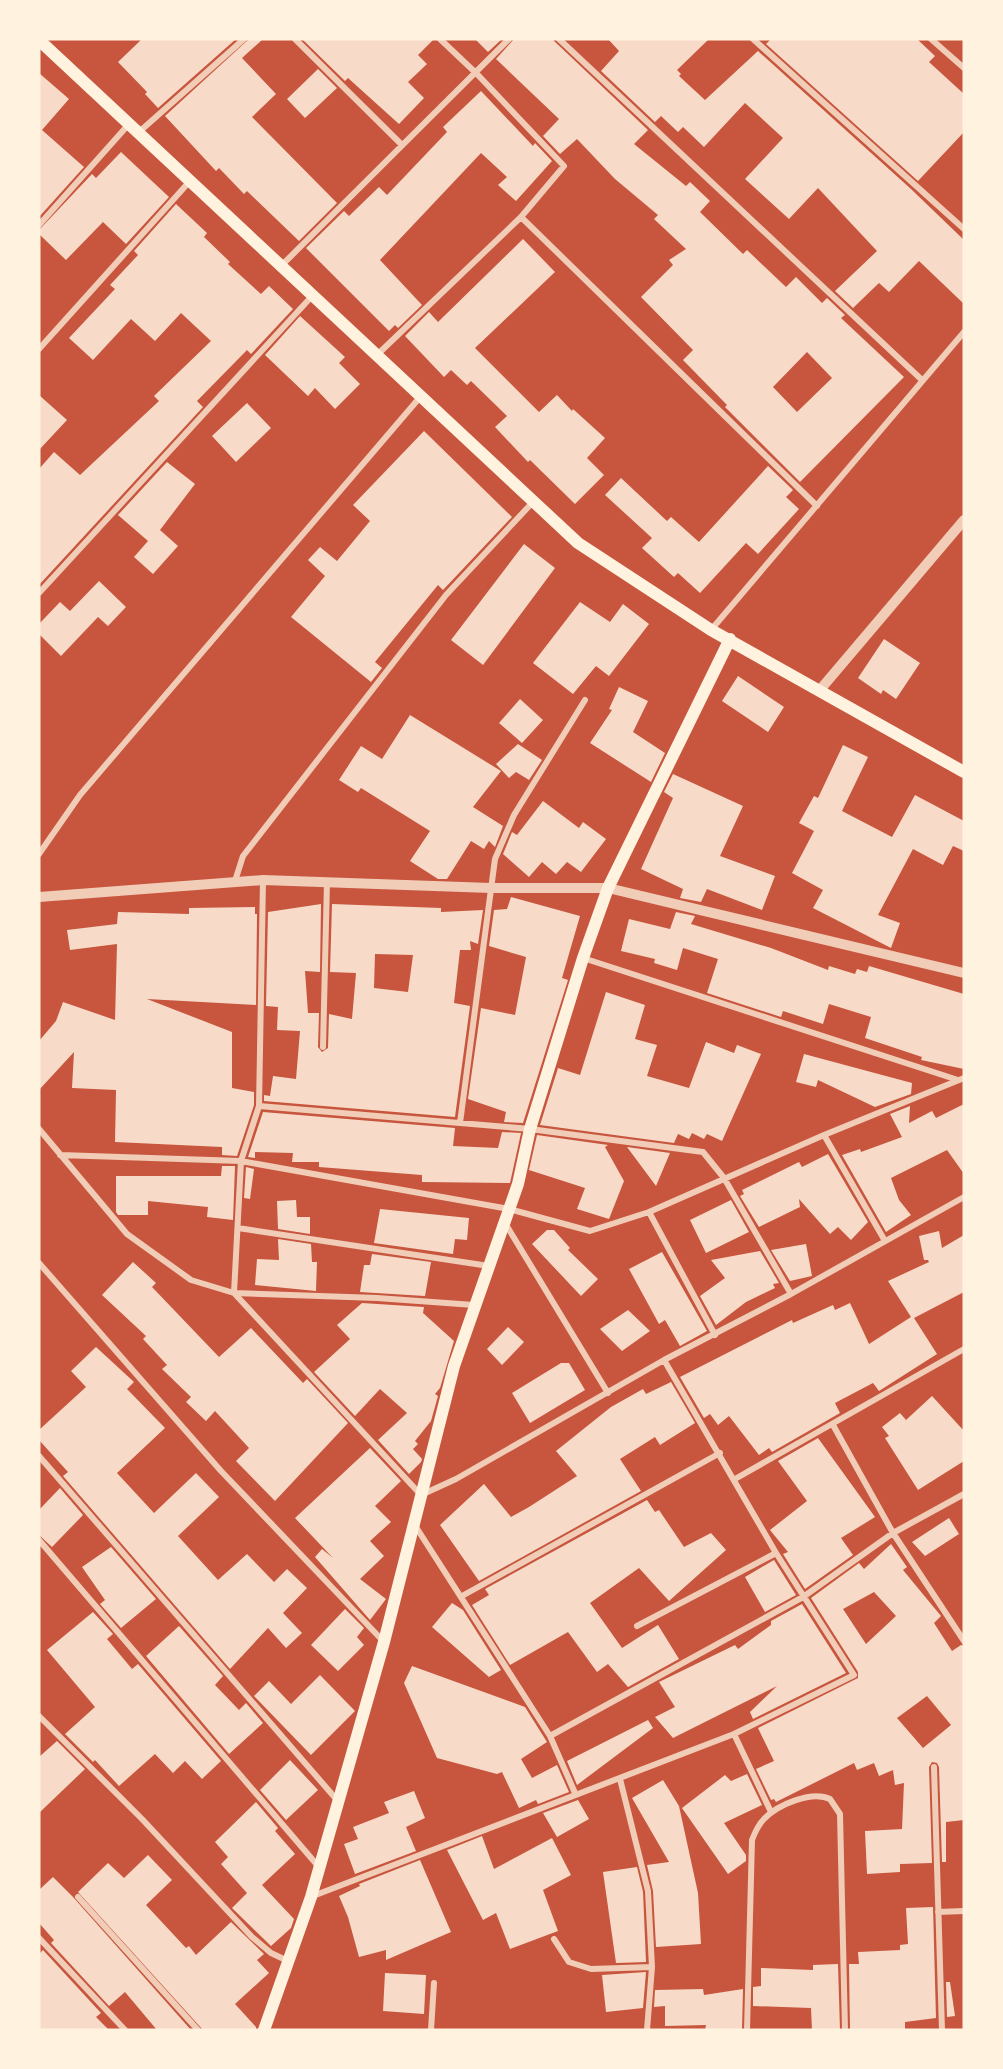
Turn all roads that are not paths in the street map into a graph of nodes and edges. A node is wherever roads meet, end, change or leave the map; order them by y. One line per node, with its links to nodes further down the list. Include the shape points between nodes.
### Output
1 (244, 39): 12 (street)
2 (295, 39): 13 (street)
3 (440, 39): 10 (street)
4 (509, 39): 10 (street)
5 (560, 39): 23 (street)
6 (753, 39): 17 (street)
7 (931, 39): 9 (street)
8 (41, 45): 11 (main road)
9 (964, 68)
10 (477, 74): 13 (street); 15 (street, via 564,166)
11 (129, 123): 12 (main road); 16 (street)
12 (139, 132): 14 (main road)
13 (402, 145): 18 (street)
14 (190, 180): 18 (main road); 21 (street)
15 (520, 218): 22 (street); 26 (street)
16 (39, 225)
17 (964, 229)
18 (282, 265): 19 (main road)
19 (313, 294): 22 (main road); 28 (street)
20 (964, 332): 23 (street)
21 (39, 350)
22 (378, 354): 24 (main road)
23 (922, 380): 26 (street)
24 (421, 396): 25 (main road); 34 (street, via 80,795)
25 (532, 503): 29 (main road, via 598,558); 36 (street, via 446,596 243,856)
26 (817, 507): 29 (street)
27 (964, 520): 31 (street)
28 (39, 593)
29 (711, 630): 30 (main road)
30 (730, 639): 31 (main road); 39 (main road)
31 (819, 691): 33 (main road)
32 (585, 700): 38 (street, via 502,837)
33 (964, 772)
34 (39, 854)
35 (263, 880): 36 (street); 37 (street); 45 (street)
36 (235, 881): 40 (street)
37 (327, 882): 38 (street); 43 (street)
38 (491, 888): 39 (street); 46 (street)
39 (608, 888): 41 (main road); 42 (street)
40 (39, 897)
41 (583, 958): 44 (street); 48 (main road)
42 (964, 973)
43 (323, 1047)
44 (961, 1079): 49 (street)
45 (259, 1106): 46 (street); 51 (street)
46 (460, 1123): 48 (street)
47 (39, 1129): 50 (street)
48 (530, 1129): 52 (street, via 703,1152); 54 (main road)
49 (824, 1135): 52 (street); 58 (street)
50 (60, 1155): 51 (street); 61 (street, via 127,1234 191,1280)
51 (241, 1161): 54 (street); 57 (street)
52 (724, 1178): 55 (street); 62 (street)
53 (964, 1197): 58 (street)
54 (509, 1209): 55 (street, via 590,1231); 56 (main road)
55 (649, 1212): 64 (street)
56 (505, 1223): 60 (main road); 67 (street)
57 (238, 1228): 60 (street); 61 (street)
58 (885, 1241): 62 (street)
59 (39, 1263): 82 (street, via 221,1471)
60 (489, 1266): 63 (main road)
61 (234, 1293): 63 (street); 73 (street)
62 (791, 1294): 64 (street)
63 (474, 1305): 73 (main road)
64 (715, 1335): 66 (street)
65 (964, 1349): 68 (street)
66 (664, 1360): 67 (street); 69 (street)
67 (608, 1393): 73 (street)
68 (833, 1425): 71 (street); 75 (street)
69 (720, 1453): 71 (street); 78 (street)
70 (39, 1456): 89 (street)
71 (735, 1479): 77 (street)
72 (964, 1494): 75 (street)
73 (421, 1495): 74 (main road)
74 (414, 1524): 78 (street); 82 (main road)
75 (893, 1533): 79 (street); 81 (street)
76 (39, 1540): 91 (street)
77 (776, 1553): 79 (street); 80 (street)
78 (462, 1596): 85 (street)
79 (803, 1597): 84 (street, via 854,1675); 85 (street)
80 (637, 1626)
81 (964, 1641)
82 (384, 1642): 89 (main road)
83 (39, 1716): 98 (street, via 252,1937)
84 (734, 1734): 87 (street); 90 (street)
85 (550, 1736): 88 (street)
86 (934, 1767): 95 (street)
87 (620, 1779): 88 (street); 99 (street, via 648,1892)
88 (575, 1793): 93 (street)
89 (337, 1800): 91 (main road)
90 (771, 1812): 106 (street, via 756,1830 751,1848); 107 (street, via 813,1795 830,1799 838,1809)
91 (318, 1866): 93 (main road)
92 (78, 1897): 102 (street)
93 (311, 1897): 98 (main road)
94 (964, 1911): 95 (street)
95 (938, 1912): 108 (street)
96 (39, 1938): 101 (street)
97 (554, 1939): 99 (street, via 569,1962 591,1969)
98 (290, 1962): 103 (main road)
99 (652, 1967): 105 (street)
100 (434, 1983): 104 (street)
101 (125, 2030)
102 (198, 2030)
103 (264, 2030)
104 (431, 2030)
105 (647, 2030)
106 (747, 2030)
107 (845, 2030)
108 (942, 2030)

